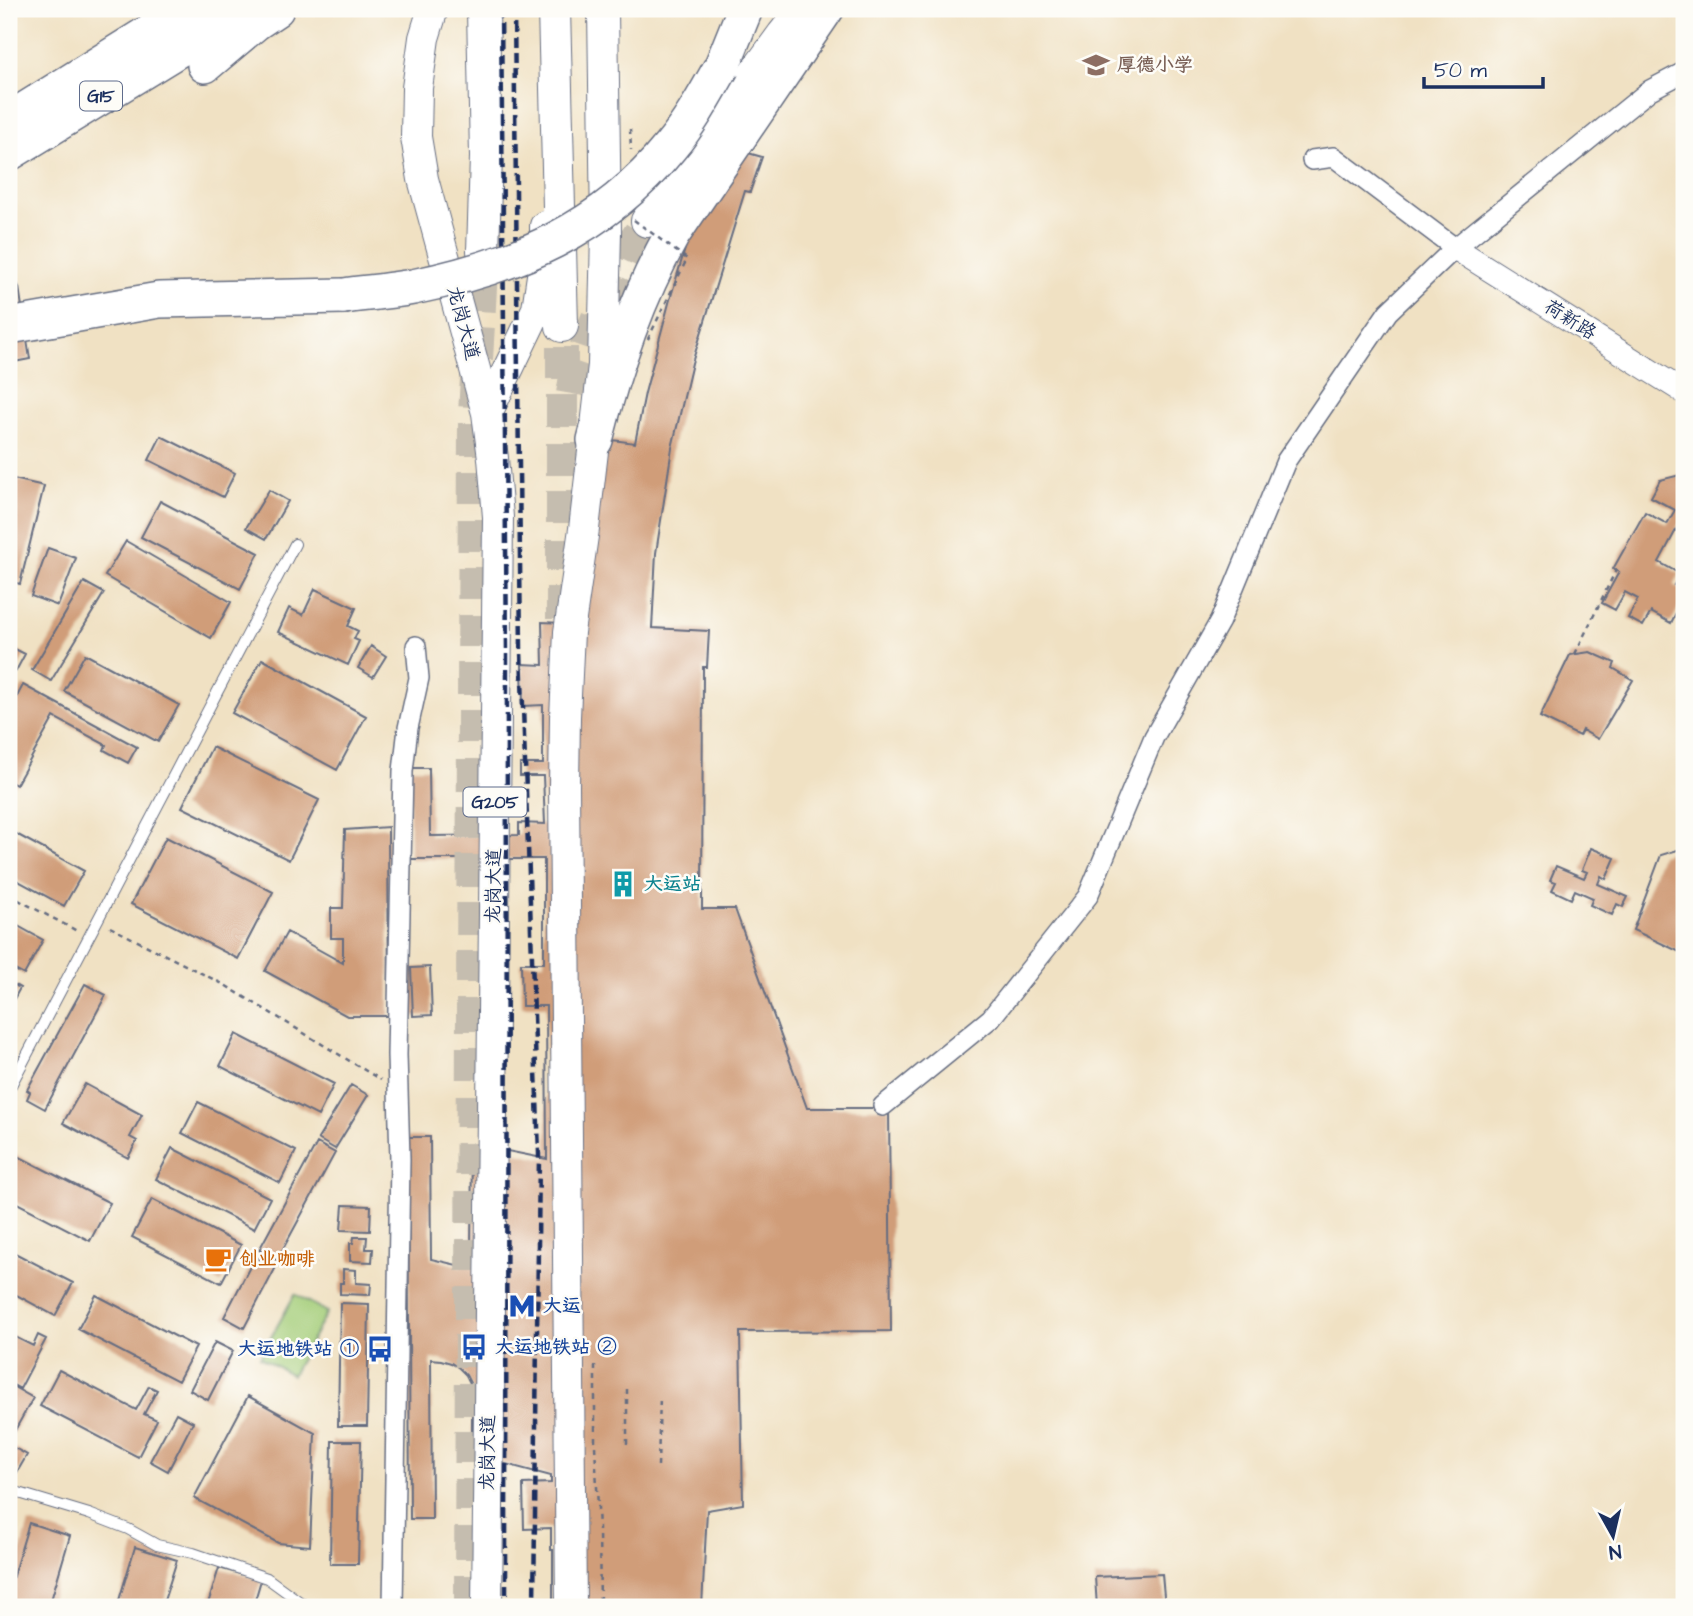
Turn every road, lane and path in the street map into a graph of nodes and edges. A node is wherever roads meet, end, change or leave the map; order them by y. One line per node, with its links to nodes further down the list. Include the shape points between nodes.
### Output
1 (433, 9): 24 (main road, 龙岗大道 / G205, via 417,88 416,137 423,179)
2 (483, 9): 19 (highway)
3 (544, 9): 24 (main road, via 545,256 537,309)
4 (554, 9): 21 (highway)
5 (603, 9): 25 (main road, via 606,296)
6 (745, 9): 20 (highway, bridge, via 722,66 671,146 614,202 542,247 469,274 410,287 344,296 159,300)
7 (804, 9): 17 (highway)
8 (826, 9): 25 (highway, via 671,236 620,352)
9 (258, 13): 10 (highway, G15)
10 (194, 36): 12 (highway, G15); 14 (highway, G15)
11 (1684, 72): 18 (street, via 1650,90)
12 (9, 120)
13 (630, 129): 15 (path, bridge)
14 (9, 153)
15 (631, 155)
16 (1312, 160): 18 (street, via 1334,157)
17 (641, 221): 22 (path, bridge, via 687,259)
18 (1455, 248): 23 (street, 荷新路); 35 (street, via 1388,312 1286,461 1220,621 1154,737 1088,896 991,1018)
19 (483, 251)
20 (9, 326)
21 (562, 327)
22 (648, 341)
23 (1682, 385)
24 (487, 413): 44 (main road, 龙岗大道 / G205, via 498,517)
25 (595, 440): 45 (main road, via 569,632 565,717)
26 (295, 544): 31 (lane)
27 (1616, 570): 29 (path)
28 (416, 646): 43 (street, via 419,678 403,771)
29 (1575, 654)
30 (9, 895): 32 (path)
31 (97, 919): 32 (lane); 33 (path, via 241,994)
32 (88, 937): 34 (lane)
33 (384, 1082)
34 (9, 1089)
35 (883, 1106)
36 (595, 1366): 46 (path)
37 (627, 1387): 39 (path)
38 (660, 1396): 40 (path)
39 (626, 1444)
40 (658, 1466)
41 (9, 1490): 42 (lane, via 89,1514 157,1545 267,1578)
42 (307, 1607)
43 (393, 1607)
44 (487, 1607)
45 (571, 1607)
46 (600, 1607)

